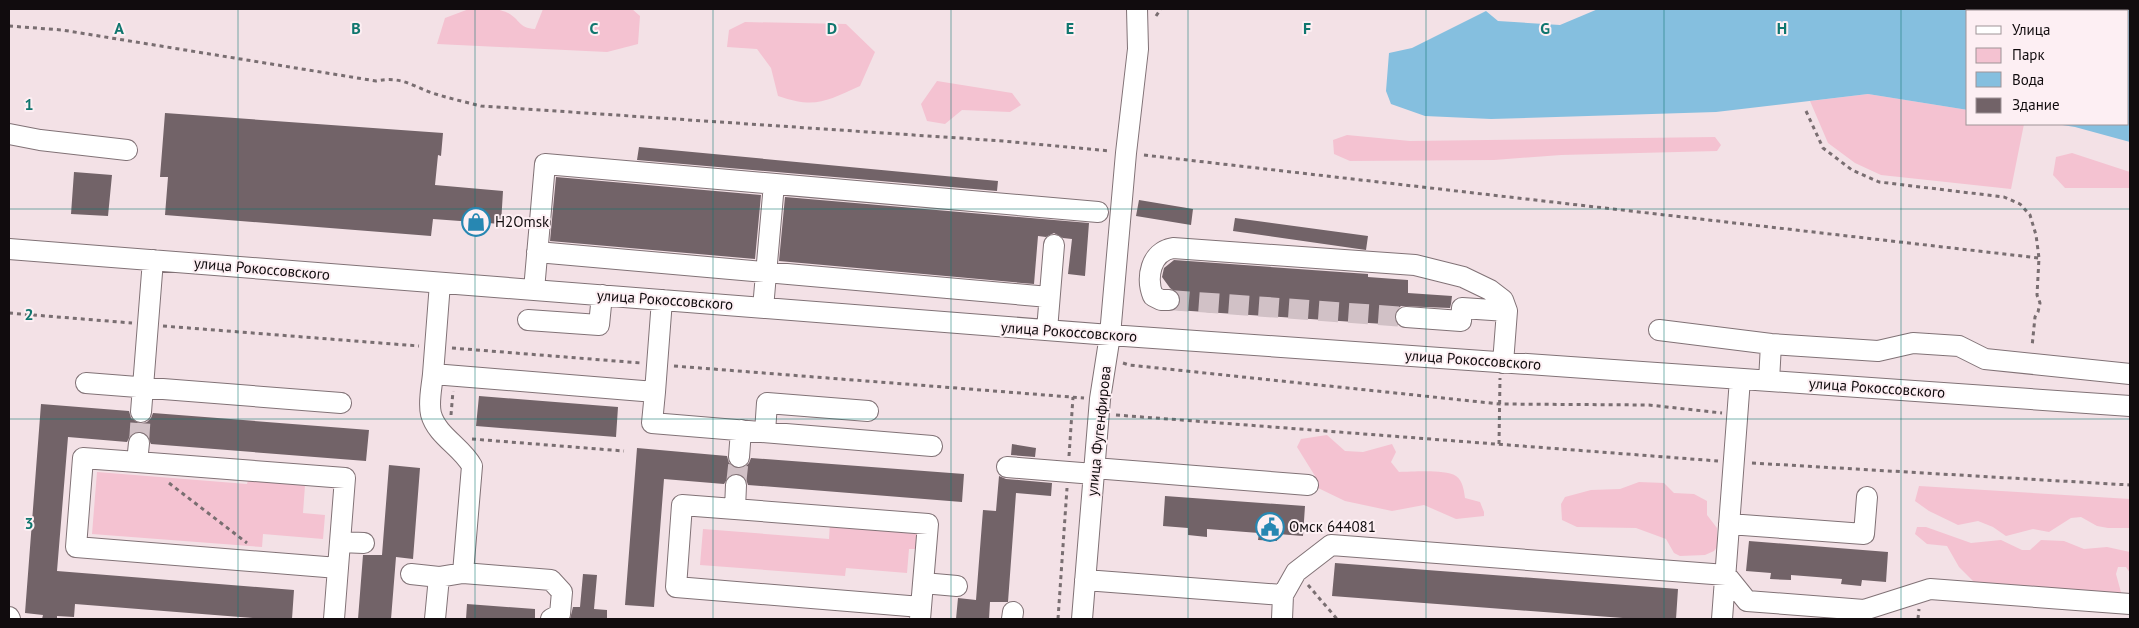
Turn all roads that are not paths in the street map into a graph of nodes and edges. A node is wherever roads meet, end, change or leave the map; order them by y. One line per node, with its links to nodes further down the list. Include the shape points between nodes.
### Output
1 (1137, 9): 23 (street, улица Фугенфирова, via 1138,49)
2 (9, 134): 3 (street)
3 (127, 150)
4 (774, 184): 5 (street); 8 (street, via 545,164); 10 (street)
5 (1098, 212)
6 (1054, 245): 14 (street)
7 (9, 249): 9 (street, улица Рокоссовского)
8 (537, 252): 10 (street); 12 (street)
9 (154, 260): 11 (street, улица Рокоссовского); 31 (street)
10 (766, 272): 14 (street); 17 (street)
11 (440, 283): 12 (street, улица Рокоссовского); 26 (street)
12 (534, 290): 13 (street, улица Рокоссовского)
13 (602, 295): 15 (street, улица Рокоссовского); 20 (street, via 599,325)
14 (1049, 297): 21 (street)
15 (662, 300): 17 (street, улица Рокоссовского); 32 (street)
16 (1169, 300): 18 (street, via 1154,296 1150,288 1150,271 1159,254 1173,248 1415,265 1463,277 1490,290 1503,300)
17 (763, 308): 21 (street, улица Рокоссовского)
18 (1507, 311): 19 (street, via 1462,308 1461,321); 25 (street)
19 (1406, 318)
20 (528, 320)
21 (1046, 330): 23 (street, улица Рокоссовского)
22 (1659, 330): 24 (street)
23 (1110, 335): 25 (street, улица Рокоссовского); 42 (street, улица Фугенфирова, via 1099,406)
24 (1771, 344): 27 (street, via 1878,351 1913,343 1959,346 1985,359); 29 (street)
25 (1502, 362): 28 (street, улица Рокоссовского)
26 (433, 374): 32 (street); 51 (street, via 430,412 435,424 472,466)
27 (2130, 374)
28 (1740, 379): 29 (street, улица Рокоссовского); 47 (street)
29 (1769, 381): 34 (street, улица Рокоссовского)
30 (86, 383): 31 (street)
31 (143, 387): 33 (street); 36 (street)
32 (655, 392): 37 (street, via 652,423)
33 (342, 403)
34 (2130, 406)
35 (868, 411): 38 (street, via 767,403)
36 (141, 412)
37 (741, 430): 38 (street); 40 (street)
38 (765, 432): 39 (street)
39 (932, 446)
40 (739, 456)
41 (1007, 467): 42 (street)
42 (1094, 471): 44 (street); 55 (street, улица Фугенфирова)
43 (736, 485): 46 (street)
44 (1308, 485)
45 (1867, 497): 47 (street, via 1864,534)
46 (735, 509): 56 (street, via 928,524); 60 (street, via 682,505 676,587)
47 (1729, 524): 53 (street)
48 (340, 542): 49 (street); 50 (street); 50 (street, via 345,478 142,456 83,458 76,547)
49 (364, 544)
50 (338, 568): 62 (street)
51 (463, 573): 54 (street); 64 (street, via 551,580 562,592 560,614)
52 (411, 574): 54 (street)
53 (1726, 575): 58 (street, via 1331,544 1296,572); 61 (street, via 1747,601); 67 (street)
54 (439, 577): 63 (street)
55 (1085, 580): 58 (street); 65 (street, улица Фугенфирова)
56 (923, 583): 57 (street); 60 (street)
57 (957, 586)
58 (1283, 595): 66 (street)
59 (2130, 604): 61 (street, via 1930,589)
60 (921, 613)
61 (1864, 615)
62 (334, 619)
63 (435, 619)
64 (551, 619)
65 (1082, 619)
66 (1282, 619)
67 (1722, 619)

